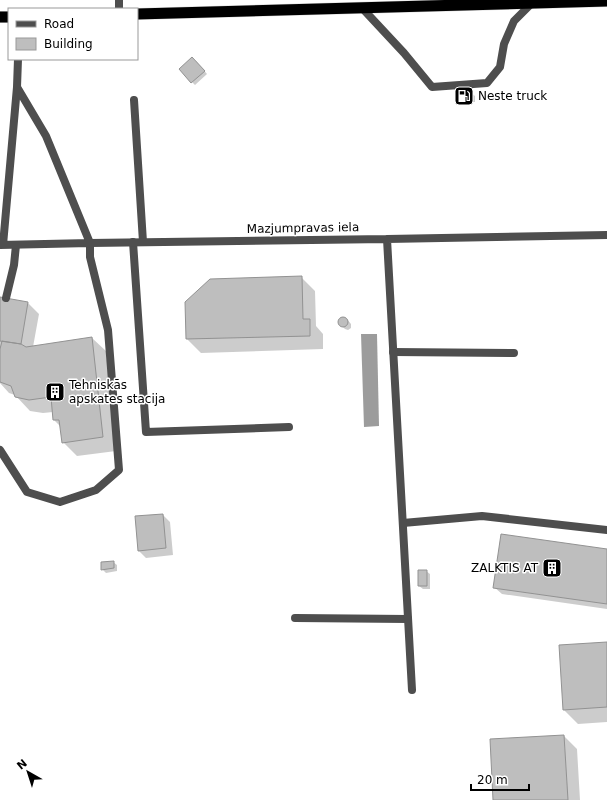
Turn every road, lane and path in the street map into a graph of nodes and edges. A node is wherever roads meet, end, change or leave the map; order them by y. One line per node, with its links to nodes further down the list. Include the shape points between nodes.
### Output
1 (607, 1): 2 (highway)
2 (532, 3): 3 (highway); 3 (street, via 514,21 504,44 500,67 487,83 432,87)
3 (363, 9): 4 (highway)
4 (138, 14)
5 (18, 60): 6 (street)
6 (17, 87): 12 (street, via 46,136); 14 (street)
7 (134, 100): 11 (street)
8 (607, 235): 9 (street, Mazjumpravas iela)
9 (386, 239): 11 (street, Mazjumpravas iela); 16 (street)
10 (133, 242): 11 (street, Mazjumpravas iela); 12 (street, Mazjumpravas iela); 18 (street, via 146,432)
11 (143, 242)
12 (90, 243): 13 (street, Mazjumpravas iela); 19 (street, via 90,257 108,330 119,470 96,490 60,502 27,492)
13 (16, 244): 14 (street, Mazjumpravas iela); 15 (street)
14 (2, 245)
15 (6, 298)
16 (393, 352): 17 (street); 20 (street)
17 (514, 353)
18 (289, 427)
19 (0, 450)
20 (403, 523): 21 (street, via 482,516); 23 (street)
21 (607, 530)
22 (295, 618): 23 (street)
23 (408, 619): 24 (street)
24 (412, 690)

